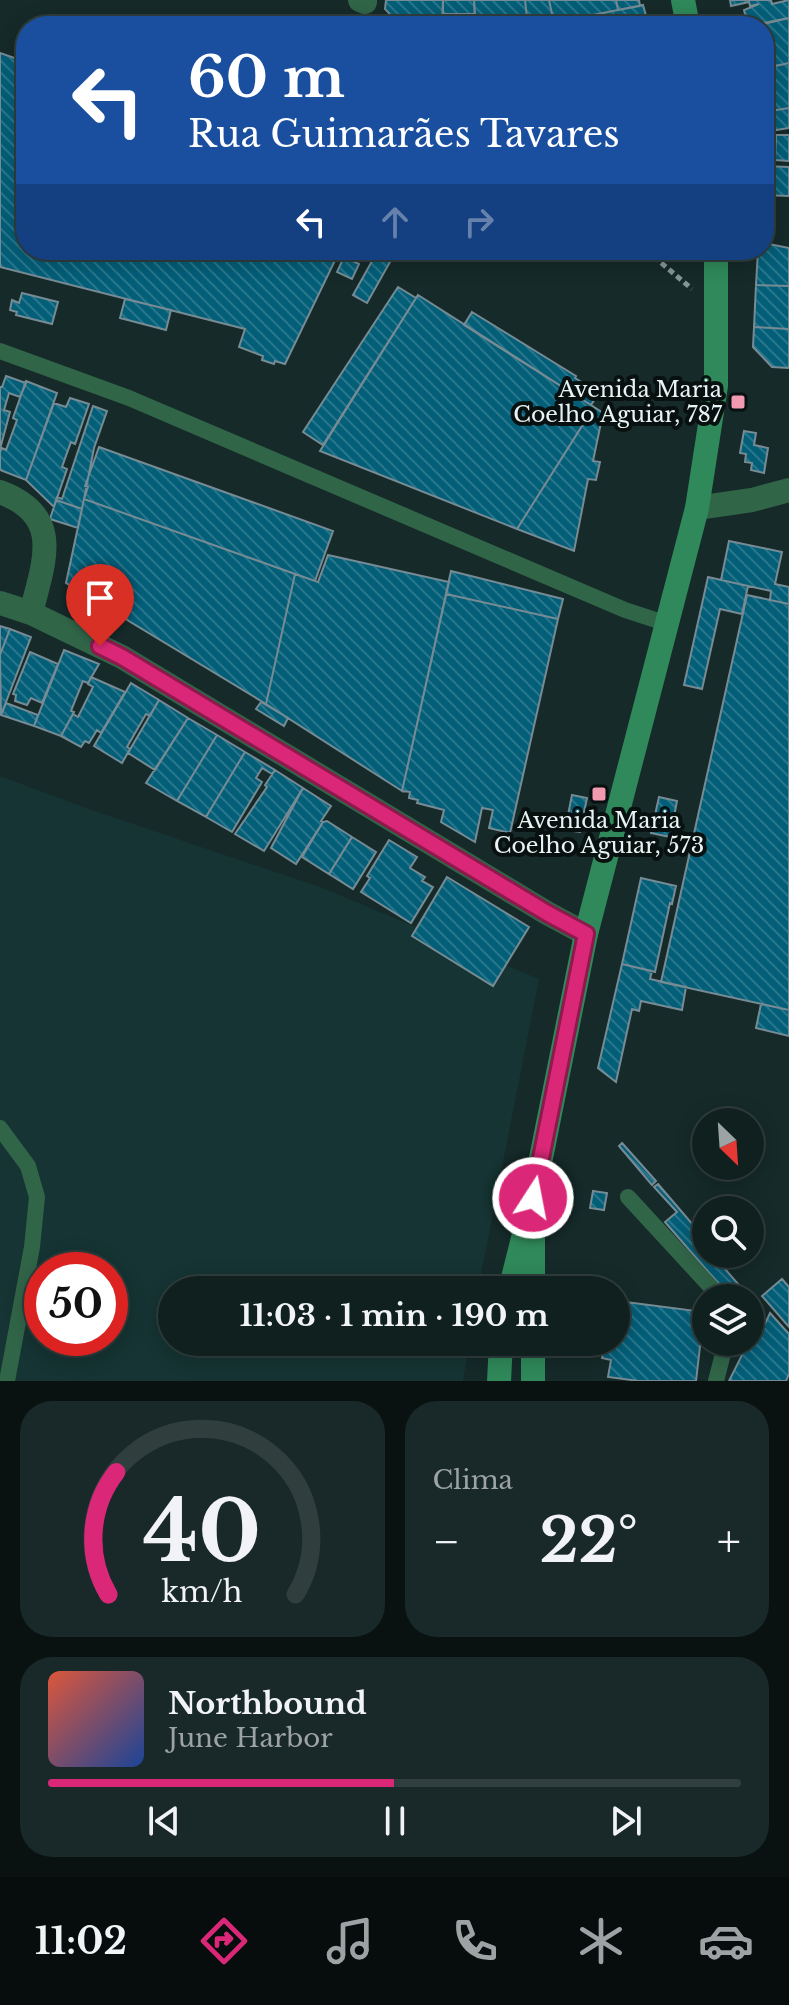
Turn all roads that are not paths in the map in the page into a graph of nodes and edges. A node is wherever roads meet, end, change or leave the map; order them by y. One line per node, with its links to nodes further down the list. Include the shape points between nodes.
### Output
1 (716, 260): 5 (main road, via 716,386)
2 (0, 351): 8 (lane, via 129,398)
3 (789, 490): 5 (street)
4 (0, 492): 7 (street, via 35,512 44,529 44,558)
5 (697, 508): 8 (main road)
6 (0, 603): 7 (street)
7 (31, 613): 9 (street, via 122,657)
8 (668, 624): 9 (main road)
9 (586, 934): 12 (main road)
10 (0, 1128): 19 (lane, via 28,1166 37,1197)
11 (628, 1197): 15 (lane)
12 (533, 1198): 13 (main road); 14 (main road)
13 (514, 1276)
14 (533, 1276)
15 (708, 1284)
16 (500, 1356): 20 (main road)
17 (533, 1356): 21 (main road)
18 (722, 1356): 22 (lane)
19 (7, 1381)
20 (499, 1381)
21 (533, 1381)
22 (716, 1381)

